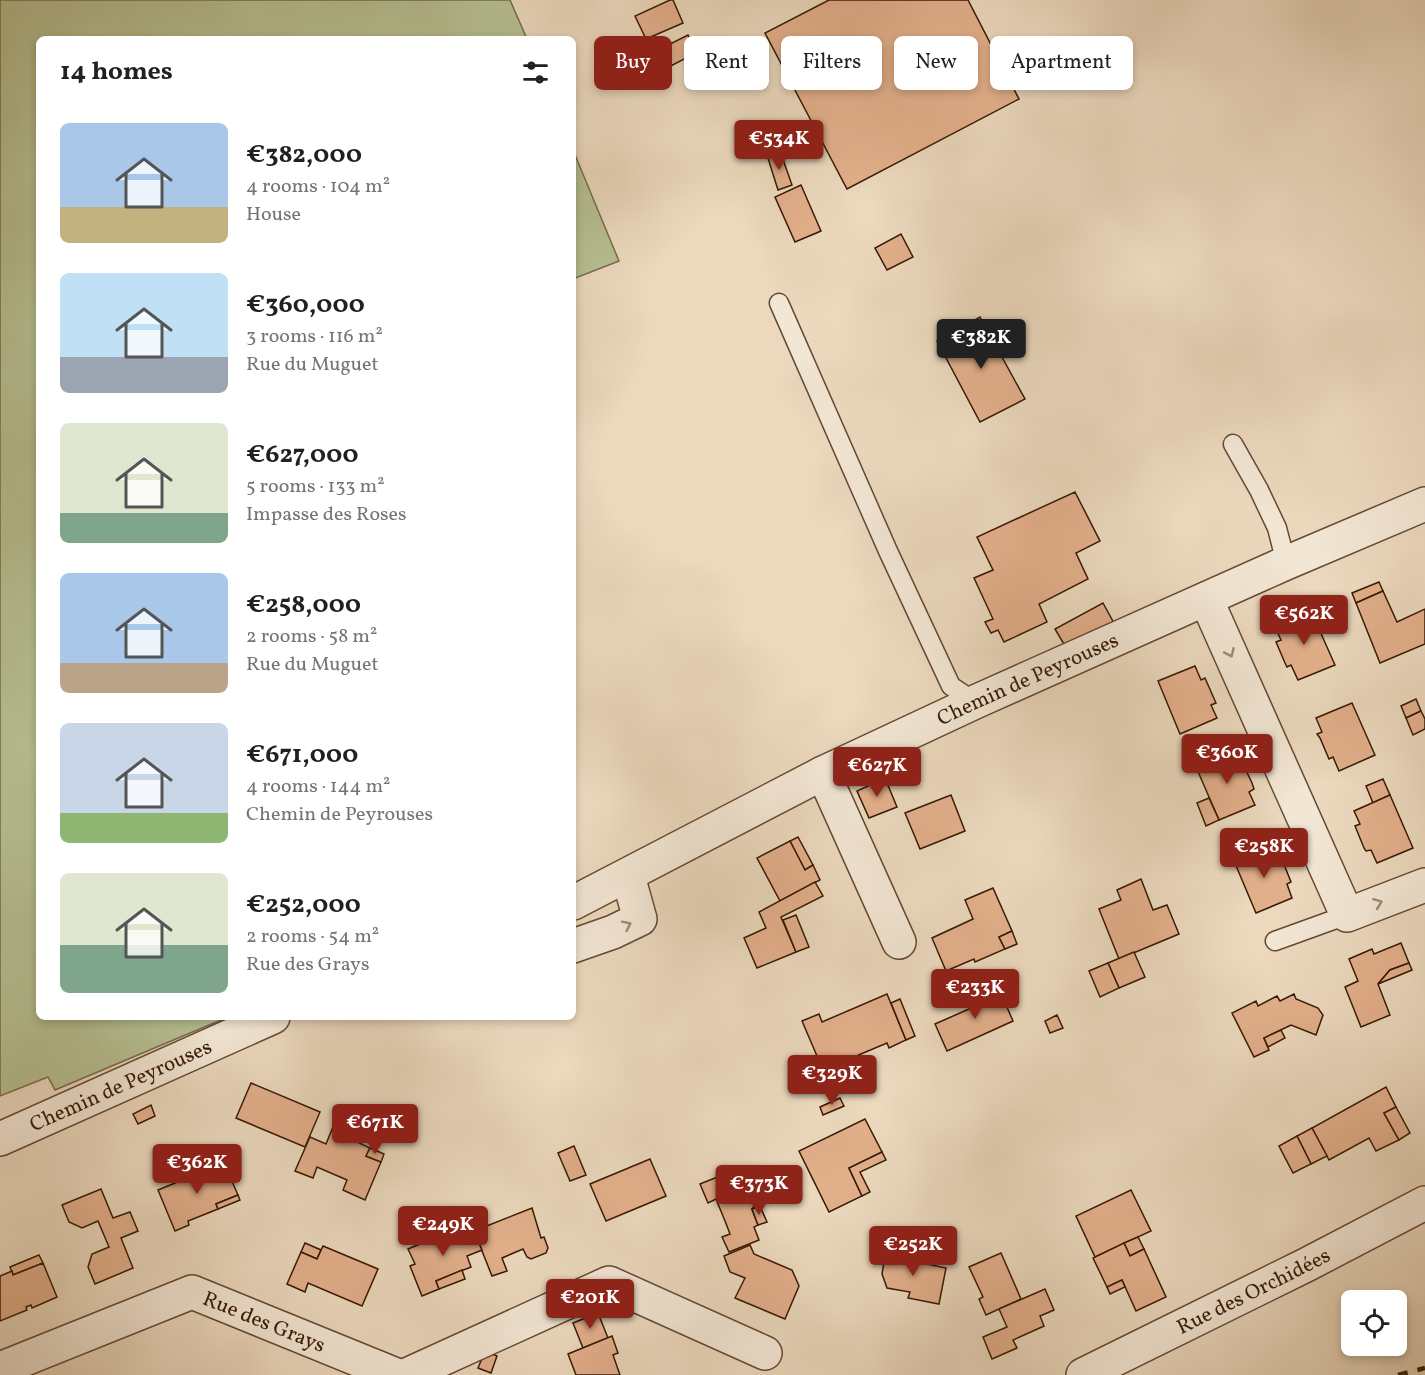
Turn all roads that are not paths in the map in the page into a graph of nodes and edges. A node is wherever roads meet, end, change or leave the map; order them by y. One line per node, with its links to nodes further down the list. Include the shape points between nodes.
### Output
1 (779, 303): 6 (lane, via 951,686)
2 (1233, 444): 4 (lane, via 1277,528)
3 (1425, 504): 4 (street, Chemin de Peyrouses)
4 (1286, 563): 5 (street, Chemin de Peyrouses)
5 (1206, 599): 6 (street, Chemin de Peyrouses); 11 (street, one-way to 11)
6 (975, 702): 7 (street, Chemin de Peyrouses)
7 (823, 772): 8 (street, Chemin de Peyrouses); 13 (street)
8 (628, 876): 10 (street, Chemin de Peyrouses); 14 (street, one-way to 8, via 640,919)
9 (1425, 885): 11 (street, one-way to 9)
10 (576, 902)
11 (1347, 915): 12 (lane)
12 (1275, 941)
13 (899, 942)
14 (576, 945)
15 (266, 1020): 16 (street, Chemin de Peyrouses)
16 (0, 1139)
17 (1425, 1203): 22 (street, Rue des Orchidées)
18 (765, 1353): 21 (street, via 609,1283)
19 (0, 1369): 20 (street, Rue des Grays, via 192,1292)
20 (396, 1375)
21 (406, 1375)
22 (1083, 1375)

